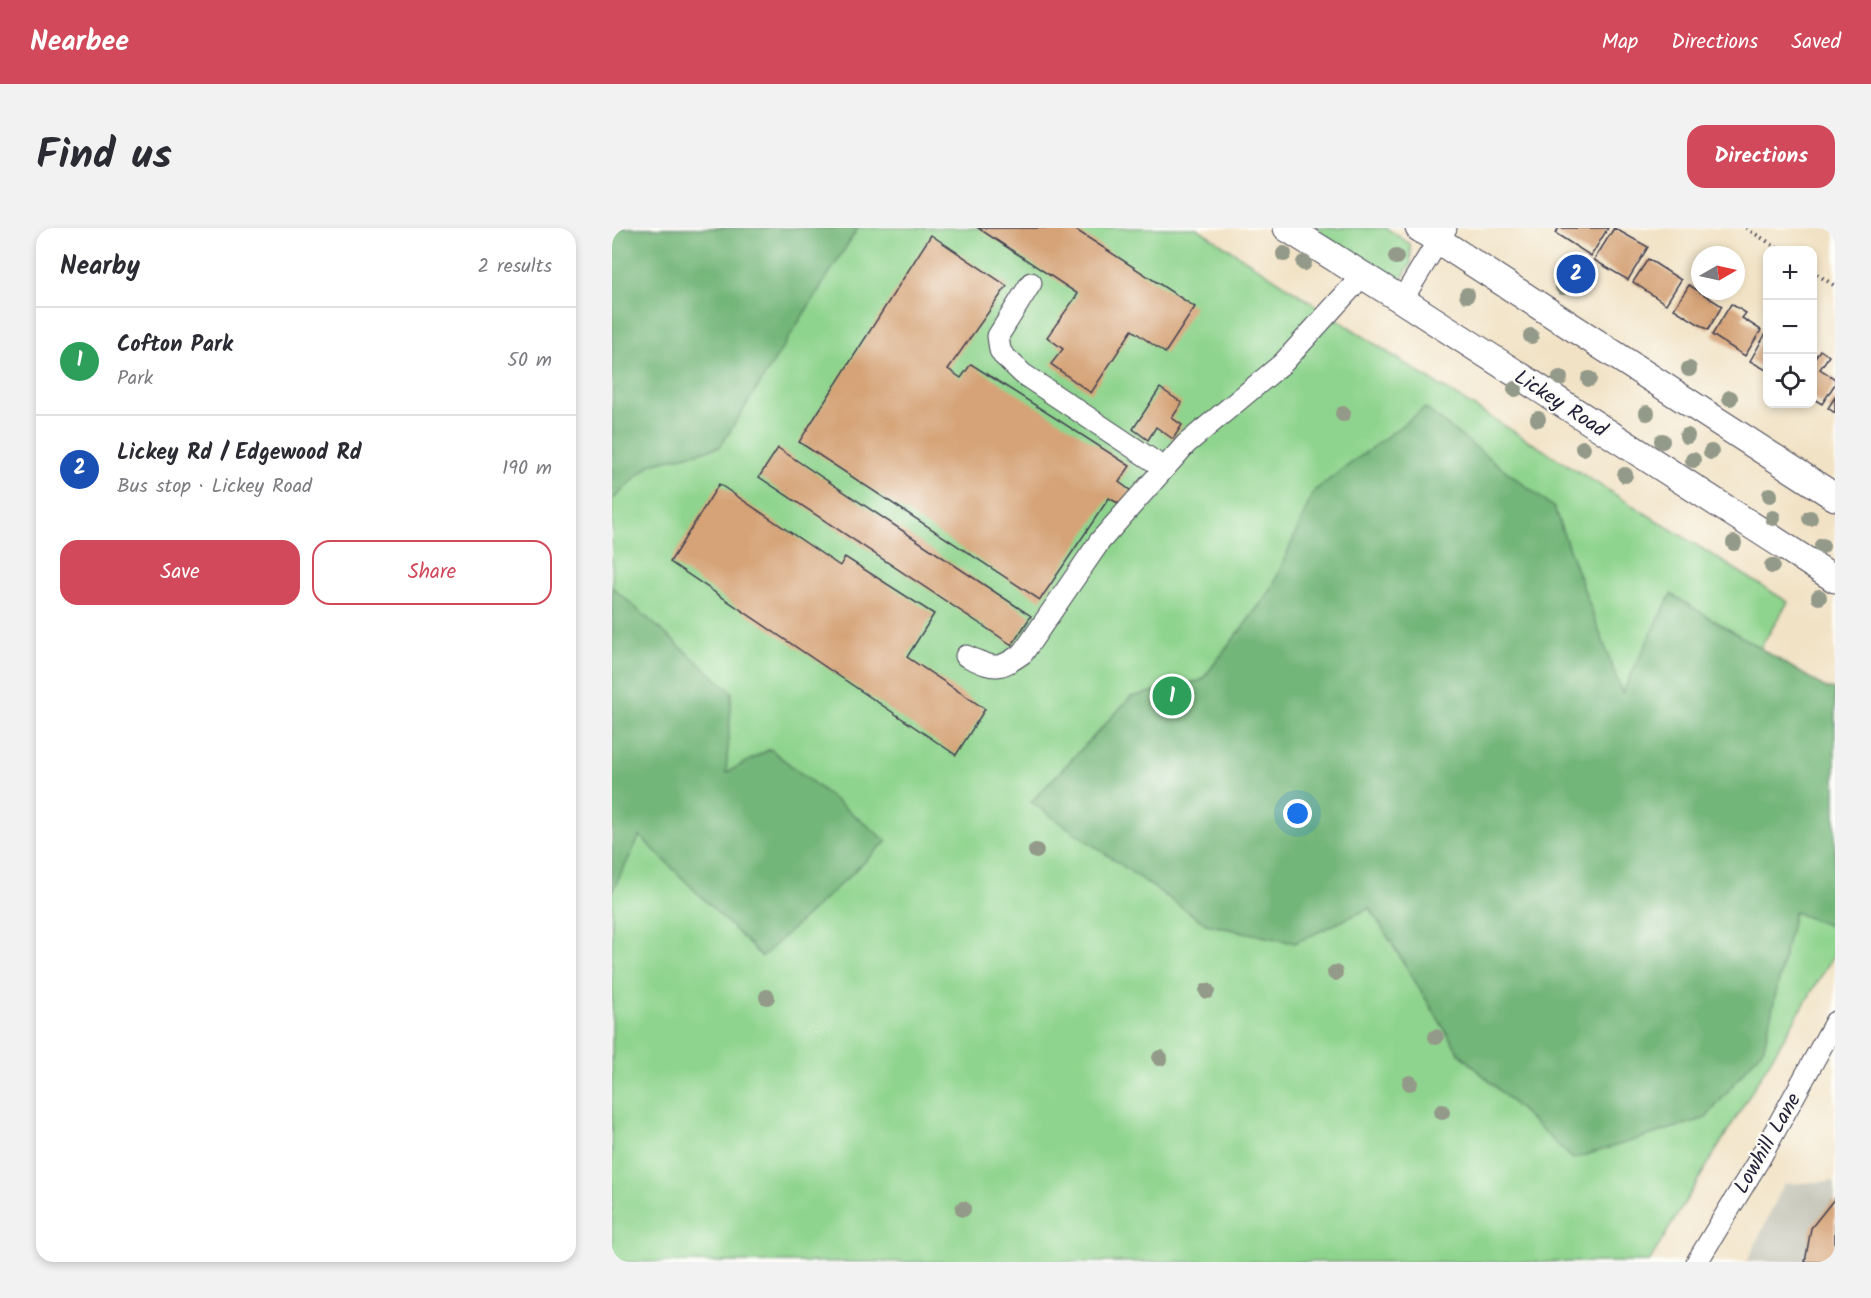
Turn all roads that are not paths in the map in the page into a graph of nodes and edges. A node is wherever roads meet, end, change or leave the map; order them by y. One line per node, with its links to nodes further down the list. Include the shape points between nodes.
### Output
1 (1287, 228): 3 (main road, Lickey Road)
2 (1434, 232): 5 (street); 7 (main road)
3 (1362, 276): 5 (main road, Lickey Road); 6 (street, via 1283,363 1186,444)
4 (1031, 283): 6 (street, via 998,336 1003,355 1023,374)
5 (1402, 300): 8 (main road, Lickey Road)
6 (1164, 468): 9 (street, via 1100,542 1023,653 1005,665 991,667)
7 (1835, 497)
8 (1835, 579)
9 (966, 656)
10 (1835, 1022): 11 (street, Lowhill Lane)
11 (1697, 1262)

